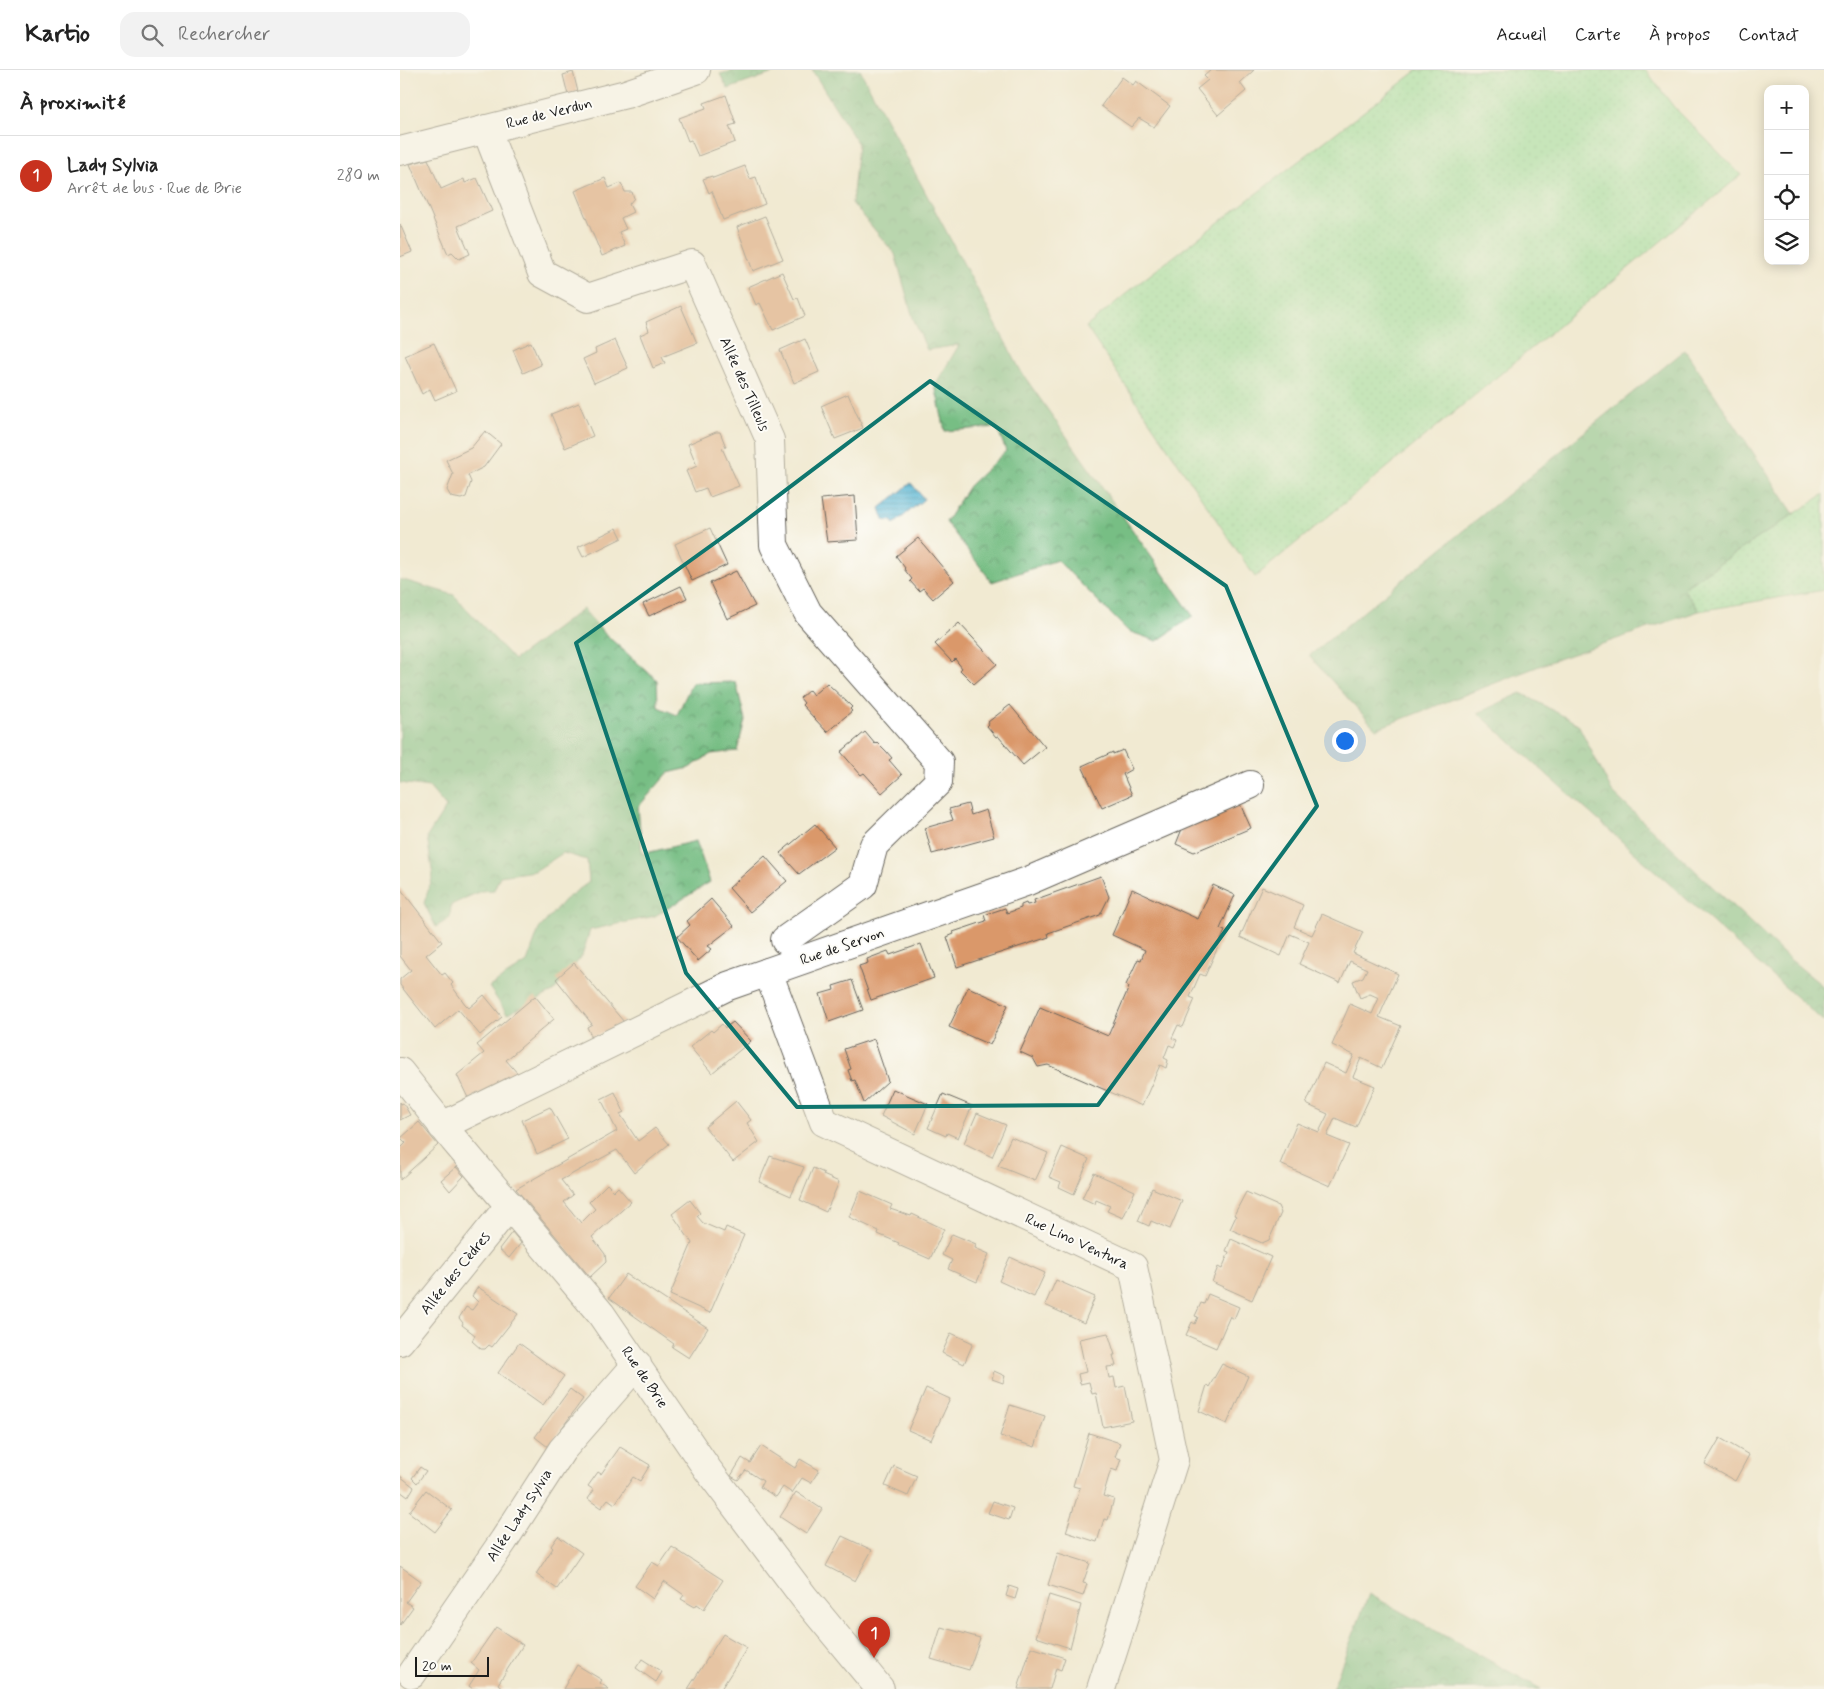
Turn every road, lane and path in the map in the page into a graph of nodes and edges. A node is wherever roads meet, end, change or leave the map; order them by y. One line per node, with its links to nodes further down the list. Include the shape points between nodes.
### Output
1 (696, 70): 2 (street, Rue de Verdun, via 626,94)
2 (486, 129): 3 (street, Rue de Verdun); 5 (street, Allée des Tilleuls, via 542,273 588,298 692,264 770,440 774,544 808,614 939,762 938,782 874,845 862,885)
3 (400, 151)
4 (1250, 785): 6 (street, Rue de Servon, via 1028,881)
5 (785, 940)
6 (768, 972): 8 (street, Rue de Servon, via 728,986); 14 (street, Rue Lino Ventura, via 824,1122 1133,1267 1174,1460)
7 (400, 1072): 8 (street, Rue de Brie)
8 (442, 1126): 9 (street, Rue de Brie)
9 (510, 1205): 10 (street, Allée des Cèdres); 11 (street, Rue de Brie, via 601,1314)
10 (400, 1342)
11 (637, 1364): 12 (street, Allée Lady Sylvia, via 562,1450); 13 (street, Rue de Brie, via 708,1470 804,1597)
12 (412, 1674)
13 (880, 1689)
14 (1100, 1689)

